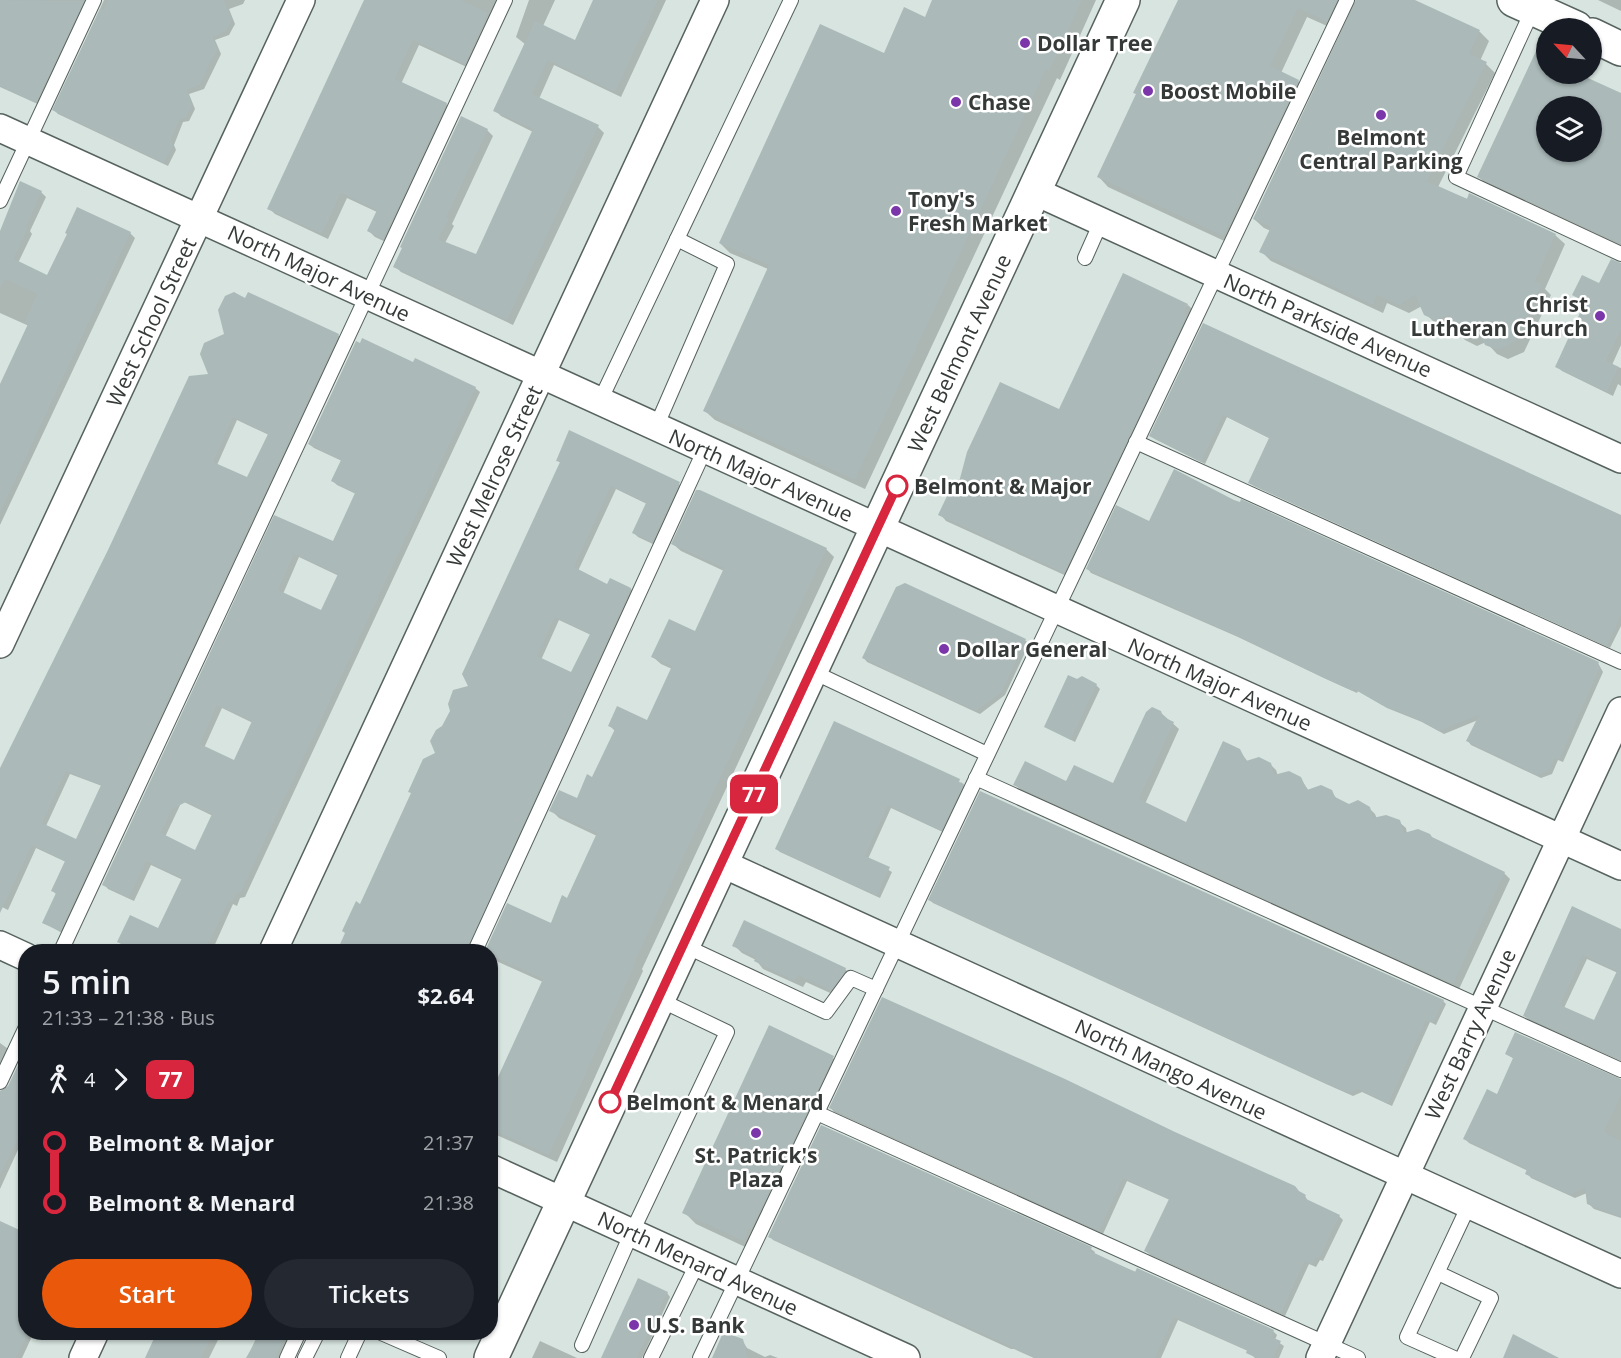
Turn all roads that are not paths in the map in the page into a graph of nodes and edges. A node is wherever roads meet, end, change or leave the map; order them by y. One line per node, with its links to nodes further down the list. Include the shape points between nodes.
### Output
1 (94, 0): 13 (lane)
2 (301, 0): 16 (street, West School Street)
3 (505, 0): 22 (lane)
4 (715, 0): 23 (street, West Melrose Street)
5 (791, 0): 18 (lane)
6 (1123, 0): 14 (main road, West Belmont Avenue)
7 (1347, 0): 21 (lane)
8 (1524, 4): 9 (main road); 19 (lane, via 1456,177)
9 (1554, 18)
10 (1602, 40): 11 (main road)
11 (1621, 49)
12 (0, 128): 13 (street, North Major Avenue)
13 (28, 141): 15 (lane); 16 (street, North Major Avenue)
14 (1034, 192): 17 (street, North Parkside Avenue); 29 (main road, West Belmont Avenue)
15 (0, 201)
16 (199, 219): 22 (street, North Major Avenue); 31 (street, West School Street)
17 (1101, 222): 20 (lane); 21 (street, North Parkside Avenue)
18 (677, 239): 24 (lane); 25 (lane, via 727,264)
19 (1621, 254)
20 (1085, 258)
21 (1216, 274): 26 (lane); 28 (street, North Parkside Avenue)
22 (367, 295): 23 (street, North Major Avenue); 40 (lane)
23 (541, 374): 24 (street, North Major Avenue); 41 (street, West Melrose Street)
24 (600, 401): 25 (street, North Major Avenue)
25 (656, 427): 27 (street, North Major Avenue)
26 (1136, 442): 30 (lane); 32 (lane)
27 (705, 449): 29 (street, North Major Avenue); 42 (lane)
28 (1621, 459)
29 (878, 528): 30 (street, North Major Avenue); 33 (main road, West Belmont Avenue)
30 (1056, 609): 35 (lane); 37 (street, North Major Avenue)
31 (0, 644)
32 (1621, 662)
33 (811, 671): 35 (lane); 38 (main road, West Belmont Avenue)
34 (1621, 711): 37 (street, West Barry Avenue)
35 (987, 754): 36 (lane)
36 (976, 778): 43 (lane); 49 (lane)
37 (1561, 839): 39 (street, North Major Avenue); 49 (street, West Barry Avenue)
38 (721, 863): 43 (street, North Mango Avenue); 45 (main road, West Belmont Avenue)
39 (1621, 866)
40 (64, 944)
41 (276, 944)
42 (478, 944)
43 (897, 944): 47 (lane); 55 (street, North Mango Avenue)
44 (0, 945): 46 (street)
45 (683, 945): 47 (lane, via 826,1012 851,978); 48 (main road, West Belmont Avenue)
46 (18, 953)
47 (876, 989): 53 (lane)
48 (658, 999): 56 (main road, West Belmont Avenue); 58 (lane, via 727,1032)
49 (1484, 1006): 51 (lane); 55 (street, West Barry Avenue)
50 (18, 1044): 52 (lane)
51 (1621, 1070)
52 (0, 1082)
53 (817, 1113): 62 (lane); 69 (lane)
54 (498, 1172): 56 (street, North Menard Avenue)
55 (1405, 1176): 57 (street, North Mango Avenue); 69 (street, West Barry Avenue)
56 (564, 1202): 58 (street, North Menard Avenue); 75 (main road, West Belmont Avenue)
57 (1469, 1205): 60 (lane); 61 (street, North Mango Avenue)
58 (632, 1232): 59 (street, North Menard Avenue); 68 (lane)
59 (698, 1262): 62 (street, North Menard Avenue); 76 (lane)
60 (1438, 1273): 80 (lane, via 1407,1337); 81 (lane, via 1491,1298)
61 (1621, 1274)
62 (737, 1280): 77 (lane); 78 (street, North Menard Avenue)
63 (91, 1340): 71 (street)
64 (295, 1340): 72 (lane)
65 (314, 1340): 73 (lane)
66 (356, 1340): 74 (lane)
67 (396, 1340): 70 (lane)
68 (582, 1345)
69 (1323, 1351): 79 (lane)
70 (431, 1356)
71 (83, 1358)
72 (287, 1358)
73 (305, 1358)
74 (348, 1358)
75 (490, 1358)
76 (651, 1358)
77 (700, 1358)
78 (906, 1358)
79 (1358, 1358)
80 (1454, 1358)
81 (1462, 1358)

